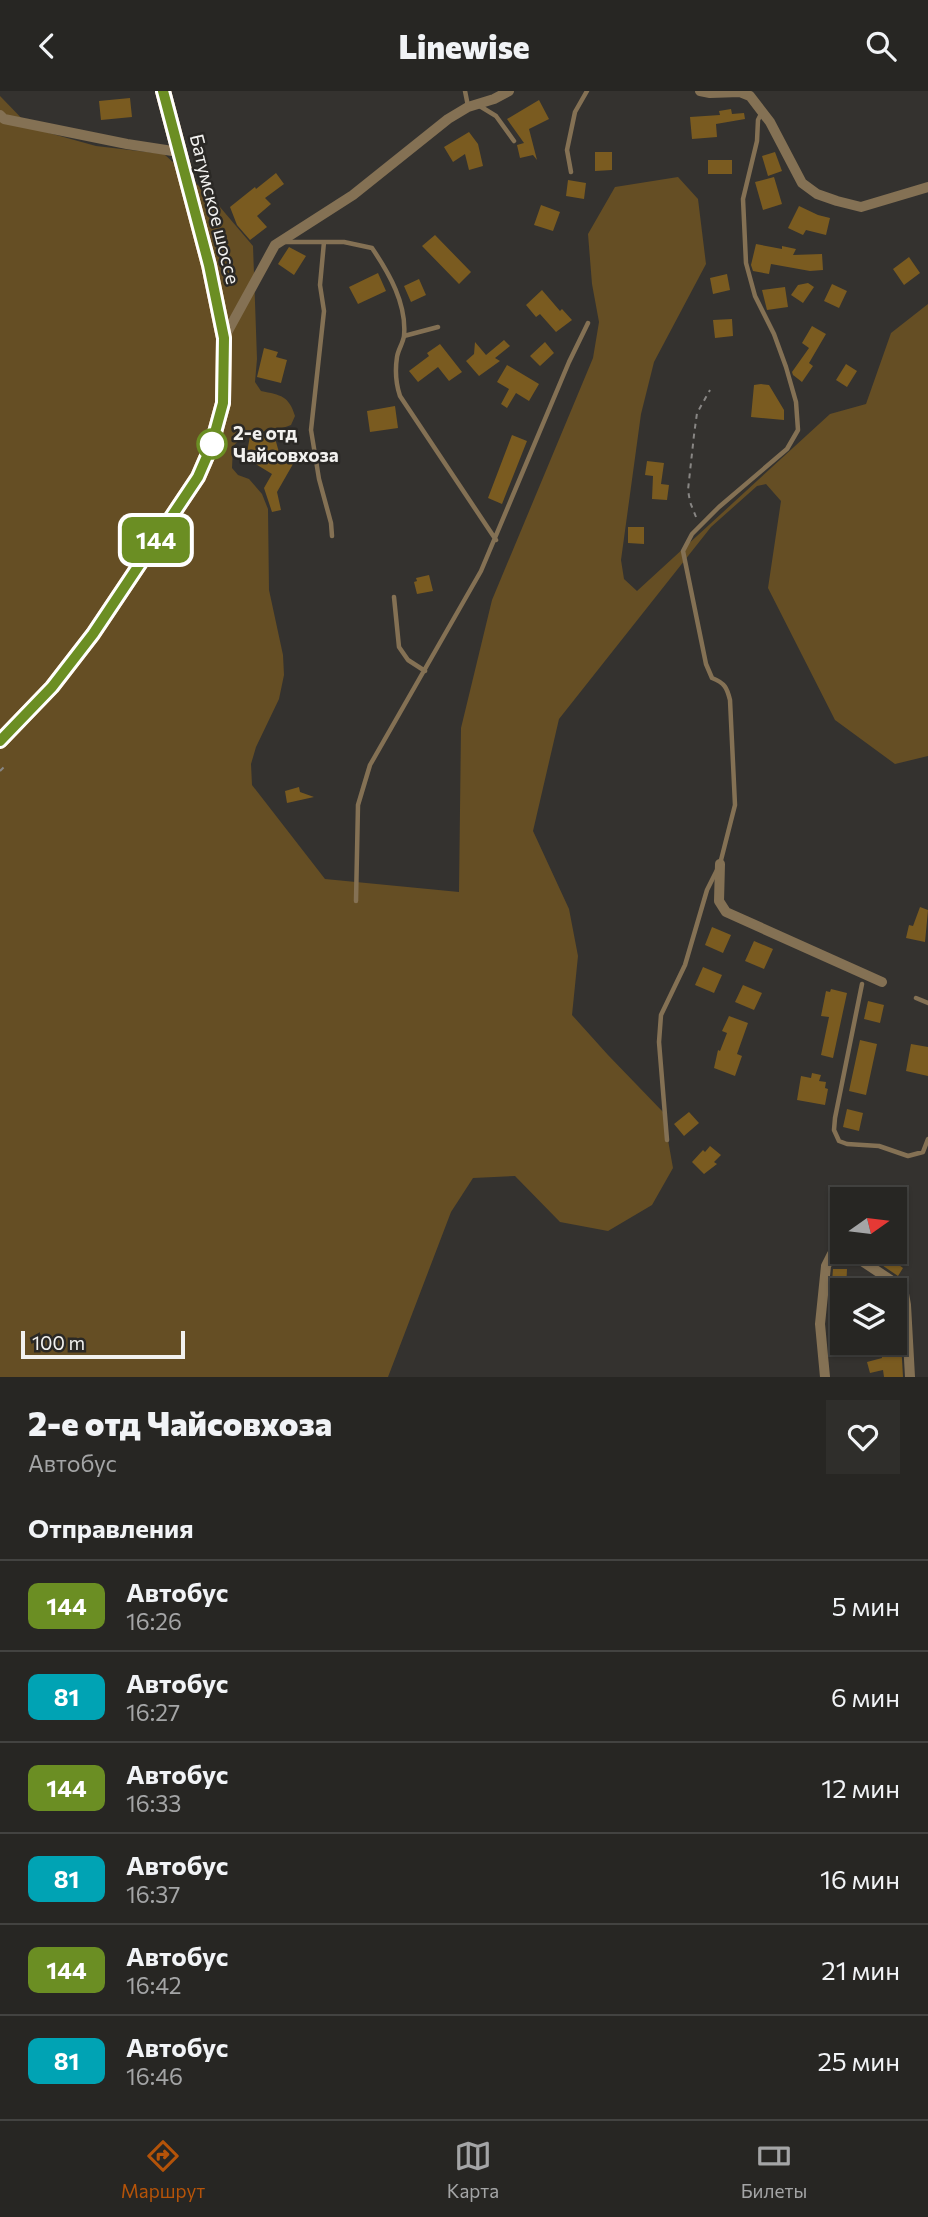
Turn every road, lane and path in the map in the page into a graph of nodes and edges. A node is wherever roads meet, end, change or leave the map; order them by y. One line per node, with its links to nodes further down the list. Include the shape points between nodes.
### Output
1 (163, 91): 10 (highway, Батумское шоссе)
2 (464, 91): 6 (lane)
3 (509, 91): 6 (street, Батумское шоссе)
4 (587, 91): 11 (lane, via 575,112 567,150)
5 (708, 92): 7 (street, via 740,92)
6 (473, 106): 9 (lane, via 496,116); 13 (street, Батумское шоссе, via 448,119 353,195)
7 (763, 111): 12 (street, via 802,183 817,194 861,207); 20 (lane, via 743,199 746,263 786,367 798,430 787,449)
8 (0, 115): 10 (street)
9 (514, 141)
10 (179, 152): 18 (highway, Батумское шоссе)
11 (571, 172)
12 (928, 187)
13 (278, 242): 14 (lane); 18 (street, Батумское шоссе)
14 (324, 242): 17 (lane, via 372,248 401,304); 21 (lane, via 320,285 324,311 311,430)
15 (588, 323): 22 (lane)
16 (438, 327): 17 (lane)
17 (404, 337): 22 (lane, via 397,356 400,396)
18 (224, 338): 25 (highway, Батумское шоссе, via 223,403 198,477 93,634 52,687)
19 (710, 390): 20 (path, via 697,413 688,490)
20 (699, 526): 28 (lane, via 683,551 706,664 712,678 727,688 730,700 735,805)
21 (332, 536)
22 (496, 540): 24 (lane)
23 (394, 597): 24 (lane, via 399,647)
24 (425, 671): 29 (lane, via 370,765 358,805)
25 (0, 741)
26 (5, 766): 27 (path)
27 (0, 771)
28 (720, 864): 30 (street, via 719,901 726,912); 35 (lane, via 707,890 685,965 661,1016)
29 (356, 901)
30 (882, 982)
31 (862, 984): 34 (lane, via 835,1136 847,1144 879,1146 908,1156 923,1152)
32 (916, 998): 33 (lane)
33 (928, 1003)
34 (928, 1139)
35 (667, 1140)
36 (825, 1377): 37 (street, via 820,1324 826,1266 832,1254 840,1252 850,1253 898,1285 904,1294)
37 (910, 1377)

